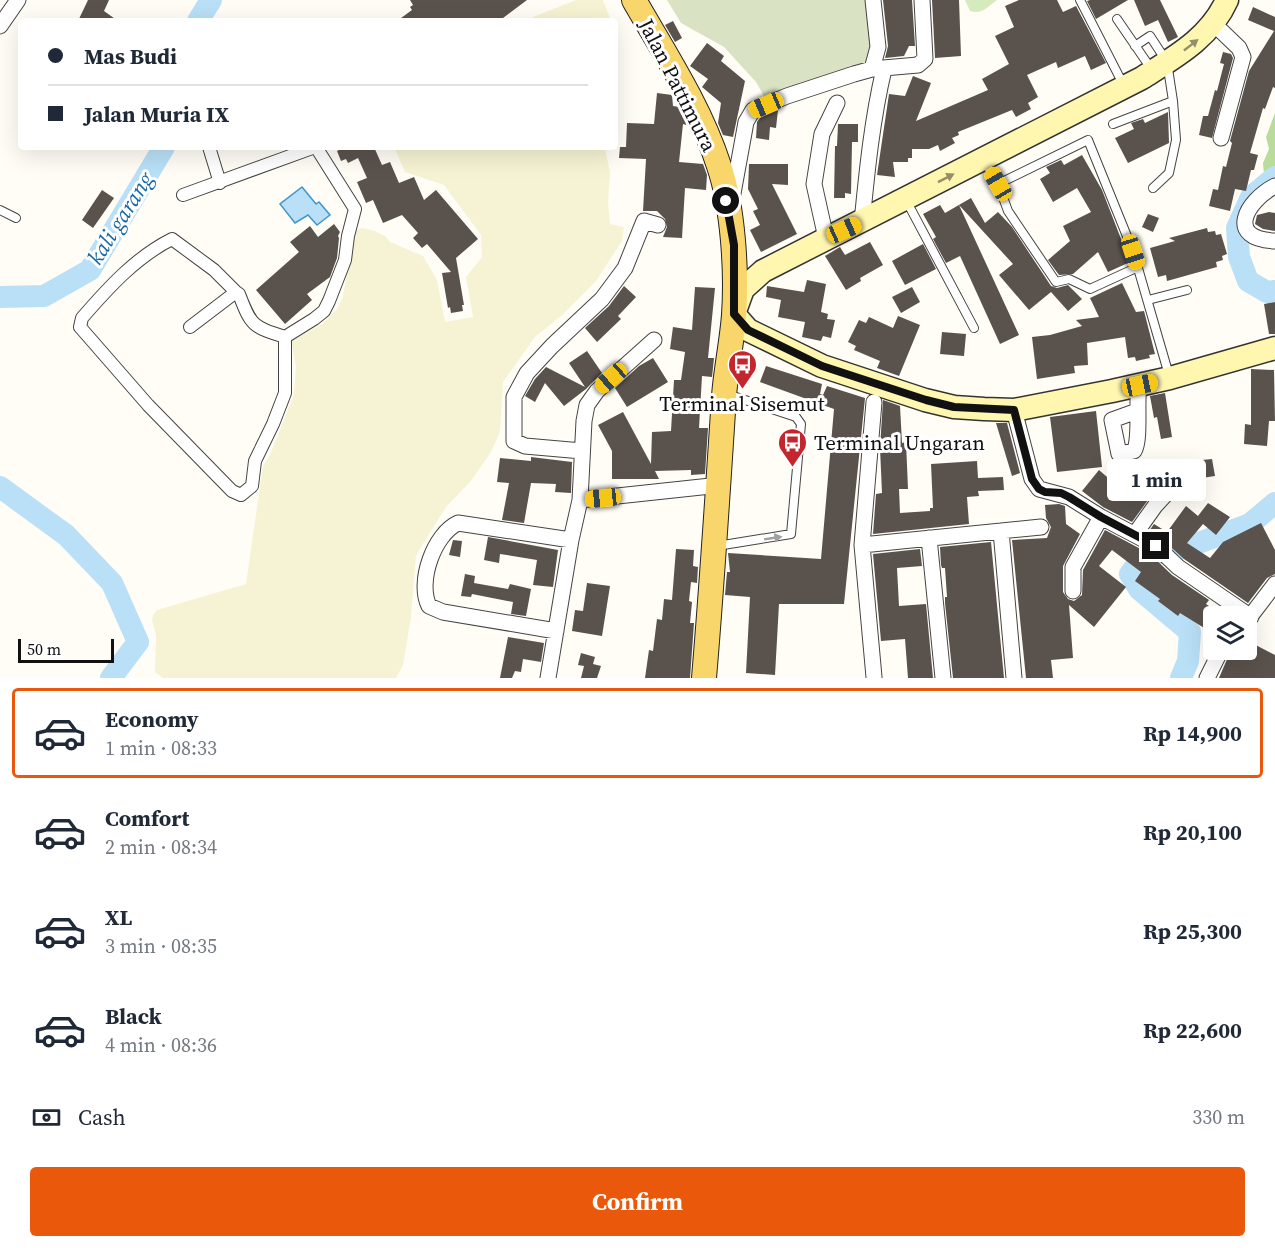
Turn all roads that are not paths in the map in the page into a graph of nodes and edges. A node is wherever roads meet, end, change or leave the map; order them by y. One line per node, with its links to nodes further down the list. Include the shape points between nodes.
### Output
1 (18, 0): 9 (street)
2 (634, 0): 30 (main road, Jalan Pattimura, via 705,129 720,167)
3 (873, 0): 12 (street)
4 (922, 0): 12 (street, via 925,59 918,64)
5 (1080, 0): 13 (lane)
6 (1227, 0): 8 (main road)
7 (1117, 19): 10 (lane)
8 (1213, 23): 11 (main road, one-way to 8, via 1194,44); 17 (street, via 1243,57)
9 (0, 26)
10 (1136, 46): 11 (lane); 11 (lane, via 1150,36)
11 (1160, 66): 13 (main road); 14 (lane)
12 (878, 69): 30 (street, via 753,110 746,122); 31 (street)
13 (1124, 87): 21 (main road)
14 (1173, 101): 16 (lane); 25 (lane, via 1176,140 1169,173)
15 (837, 103): 33 (street, via 822,134 814,184)
16 (1113, 124)
17 (1221, 138)
18 (209, 150): 22 (street)
19 (308, 150): 22 (street)
20 (318, 150): 44 (street, via 355,209 345,260 324,311)
21 (983, 159): 23 (lane); 27 (main road, one-way to 21)
22 (220, 183): 26 (street)
23 (998, 184): 36 (lane, via 1008,211 1056,282 1069,279 1090,289); 36 (lane, via 1088,140)
24 (1275, 186): 34 (street, via 1254,202 1245,229 1259,240)
25 (1153, 188)
26 (183, 195)
27 (906, 199): 31 (main road); 43 (lane)
28 (0, 210): 29 (lane)
29 (16, 218)
30 (730, 220): 35 (main road, Jalan Pattimura)
31 (862, 222): 33 (main road)
32 (657, 225): 53 (street, via 644,221 625,268 588,314 527,373 514,398 514,441 525,446)
33 (826, 238): 37 (main road)
34 (1275, 241)
35 (734, 245): 37 (main road, via 743,263); 41 (main road, Jalan Pattimura)
36 (1138, 267): 40 (lane)
37 (763, 271): 41 (main road, via 743,289)
38 (1187, 290): 40 (lane)
39 (236, 292): 42 (street); 44 (street, via 255,327); 44 (street, via 172,239 130,267 82,318 80,327 148,405 236,494 252,486 255,461 282,404 286,384)
40 (1148, 300): 47 (lane)
41 (734, 314): 49 (main road, Jalan Pattimura); 51 (main road, via 748,330 822,366 945,405)
42 (190, 327)
43 (974, 328)
44 (285, 337)
45 (654, 340): 53 (street, via 590,398 584,414)
46 (1275, 348): 47 (main road)
47 (1170, 378): 48 (main road)
48 (1140, 385): 51 (main road); 52 (street)
49 (724, 393): 55 (main road, Jalan Pattimura); 64 (lane, one-way to 49, via 790,534 801,424 796,417)
50 (874, 402): 63 (street)
51 (1014, 410): 57 (street, via 1032,479 1039,489 1069,497)
52 (1137, 411)
53 (582, 451): 56 (street)
54 (1177, 482): 60 (street)
55 (720, 484): 56 (street); 64 (main road, Jalan Pattimura)
56 (580, 500): 62 (street)
57 (1101, 517): 60 (street); 66 (street, via 1073,567)
58 (1041, 527): 59 (street)
59 (1001, 531): 61 (street); 75 (street)
60 (1135, 534): 67 (street, via 1156,546)
61 (929, 538): 63 (street); 74 (street)
62 (571, 540): 69 (street); 69 (street, via 458,523 444,534 432,555 423,588 429,606 444,612)
63 (862, 544): 73 (street)
64 (716, 546): 72 (main road, Jalan Pattimura)
65 (1275, 584): 68 (street)
66 (1073, 591)
67 (1231, 606)
68 (1257, 609)
69 (556, 631): 71 (street)
70 (1216, 660): 76 (street)
71 (548, 678)
72 (704, 678)
73 (874, 678)
74 (944, 678)
75 (1014, 678)
76 (1207, 678)

